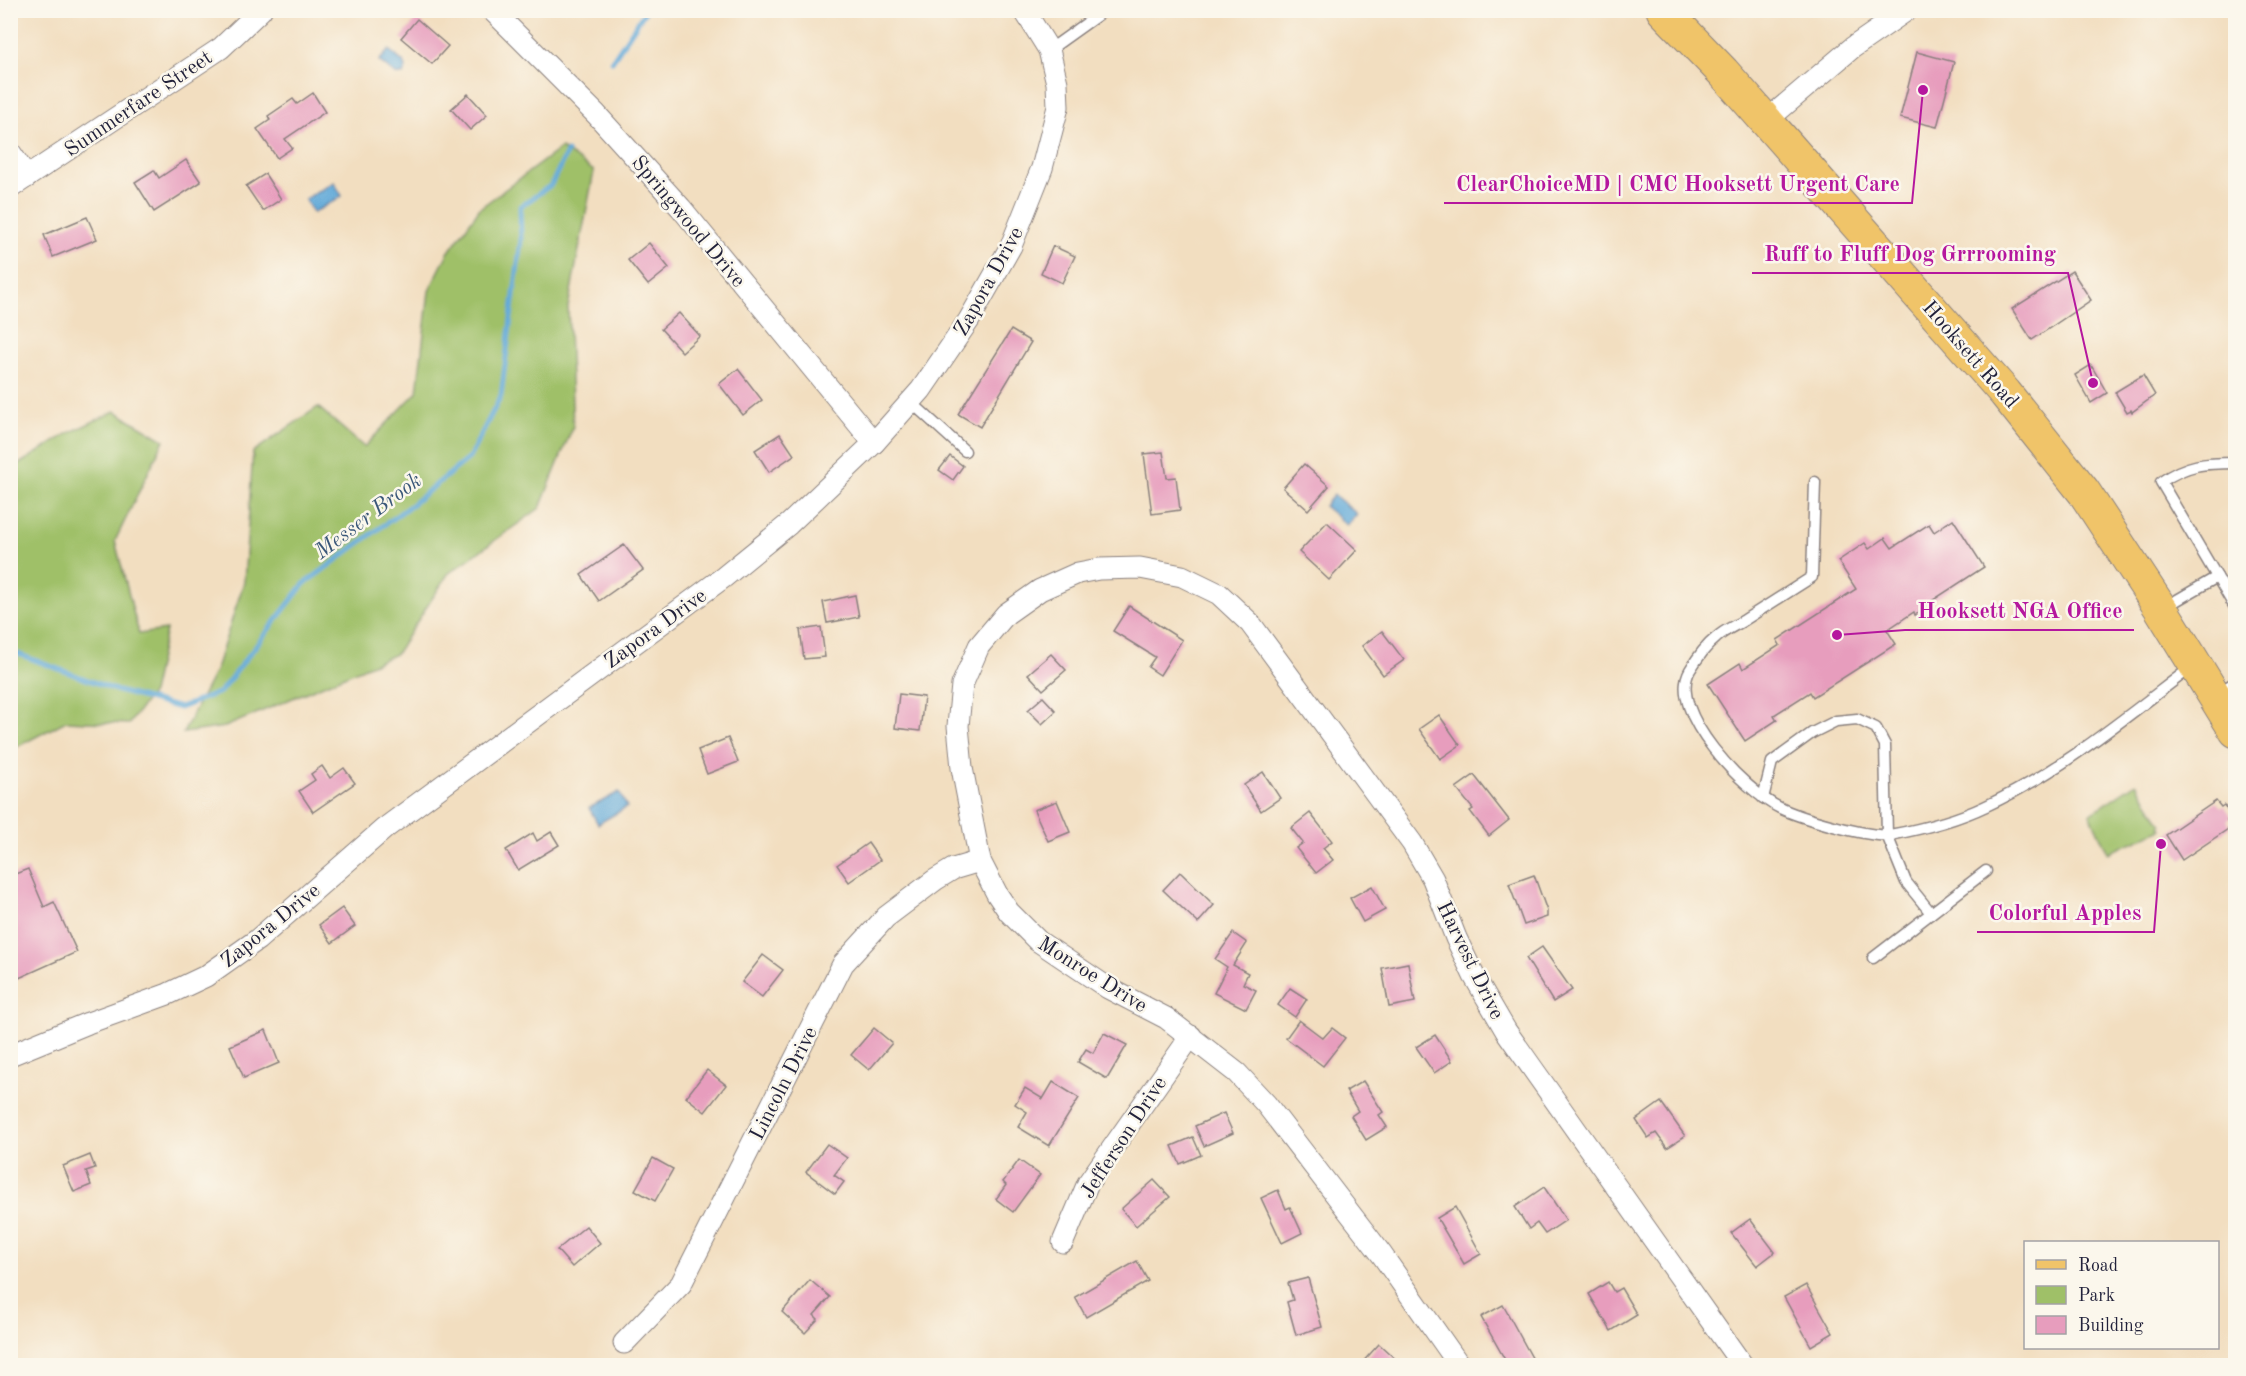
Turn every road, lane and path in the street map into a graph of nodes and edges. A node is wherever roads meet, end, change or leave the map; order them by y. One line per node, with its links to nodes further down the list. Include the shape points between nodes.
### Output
1 (261, 10): 10 (street, Summerfare Street, via 220,48)
2 (492, 10): 12 (street, Springwood Drive, via 596,114 681,208)
3 (1024, 10): 7 (street, Zapora Drive)
4 (1105, 10): 7 (lane)
5 (1663, 10): 8 (main road, Hooksett Road)
6 (1907, 10): 8 (street, via 1852,48)
7 (1049, 50): 11 (street, Zapora Drive, via 1058,107 1028,208 969,320)
8 (1766, 121): 18 (main road, Hooksett Road, via 2005,393 2084,492)
9 (10, 152): 10 (street)
10 (19, 183)
11 (910, 402): 12 (street, Zapora Drive); 13 (lane)
12 (874, 443): 30 (street, Zapora Drive, via 789,524 724,578 384,829 257,940 214,970 168,994)
13 (965, 451)
14 (2235, 462): 17 (lane, via 2206,463 2172,474 2161,482)
15 (1815, 483): 23 (lane, via 1812,577 1715,638 1689,671 1684,688 1690,711 1708,742)
16 (1182, 576): 25 (street, Monroe Drive, via 1140,568 1099,568 1078,573 1040,590 1006,614 979,646 962,685 958,726); 34 (street, Harvest Drive, via 1219,594 1250,623 1412,843 1433,879 1474,976 1506,1031)
17 (2217, 576): 18 (lane); 19 (lane)
18 (2161, 609): 20 (main road, Hooksett Road)
19 (2235, 609)
20 (2196, 664): 21 (main road, Hooksett Road); 24 (lane, via 2102,735 2018,791 1984,808)
21 (2225, 688): 22 (main road, Hooksett Road)
22 (2235, 731)
23 (1763, 798): 24 (lane, via 1815,820); 24 (lane, via 1772,762 1836,721 1857,719 1876,728 1885,745)
24 (1887, 835): 27 (lane, via 1906,882)
25 (980, 861): 29 (street, Monroe Drive, via 1009,912 1038,941 1108,988 1166,1018); 32 (street, Lincoln Drive, via 935,880 886,917 843,964 681,1284)
26 (1986, 872): 27 (lane)
27 (1931, 913): 28 (lane)
28 (1873, 958)
29 (1191, 1036): 31 (street, Jefferson Drive, via 1088,1183); 33 (street, Monroe Drive, via 1237,1073 1266,1104 1382,1255)
30 (10, 1055)
31 (1063, 1242)
32 (624, 1343)
33 (1460, 1365)
34 (1743, 1365)

